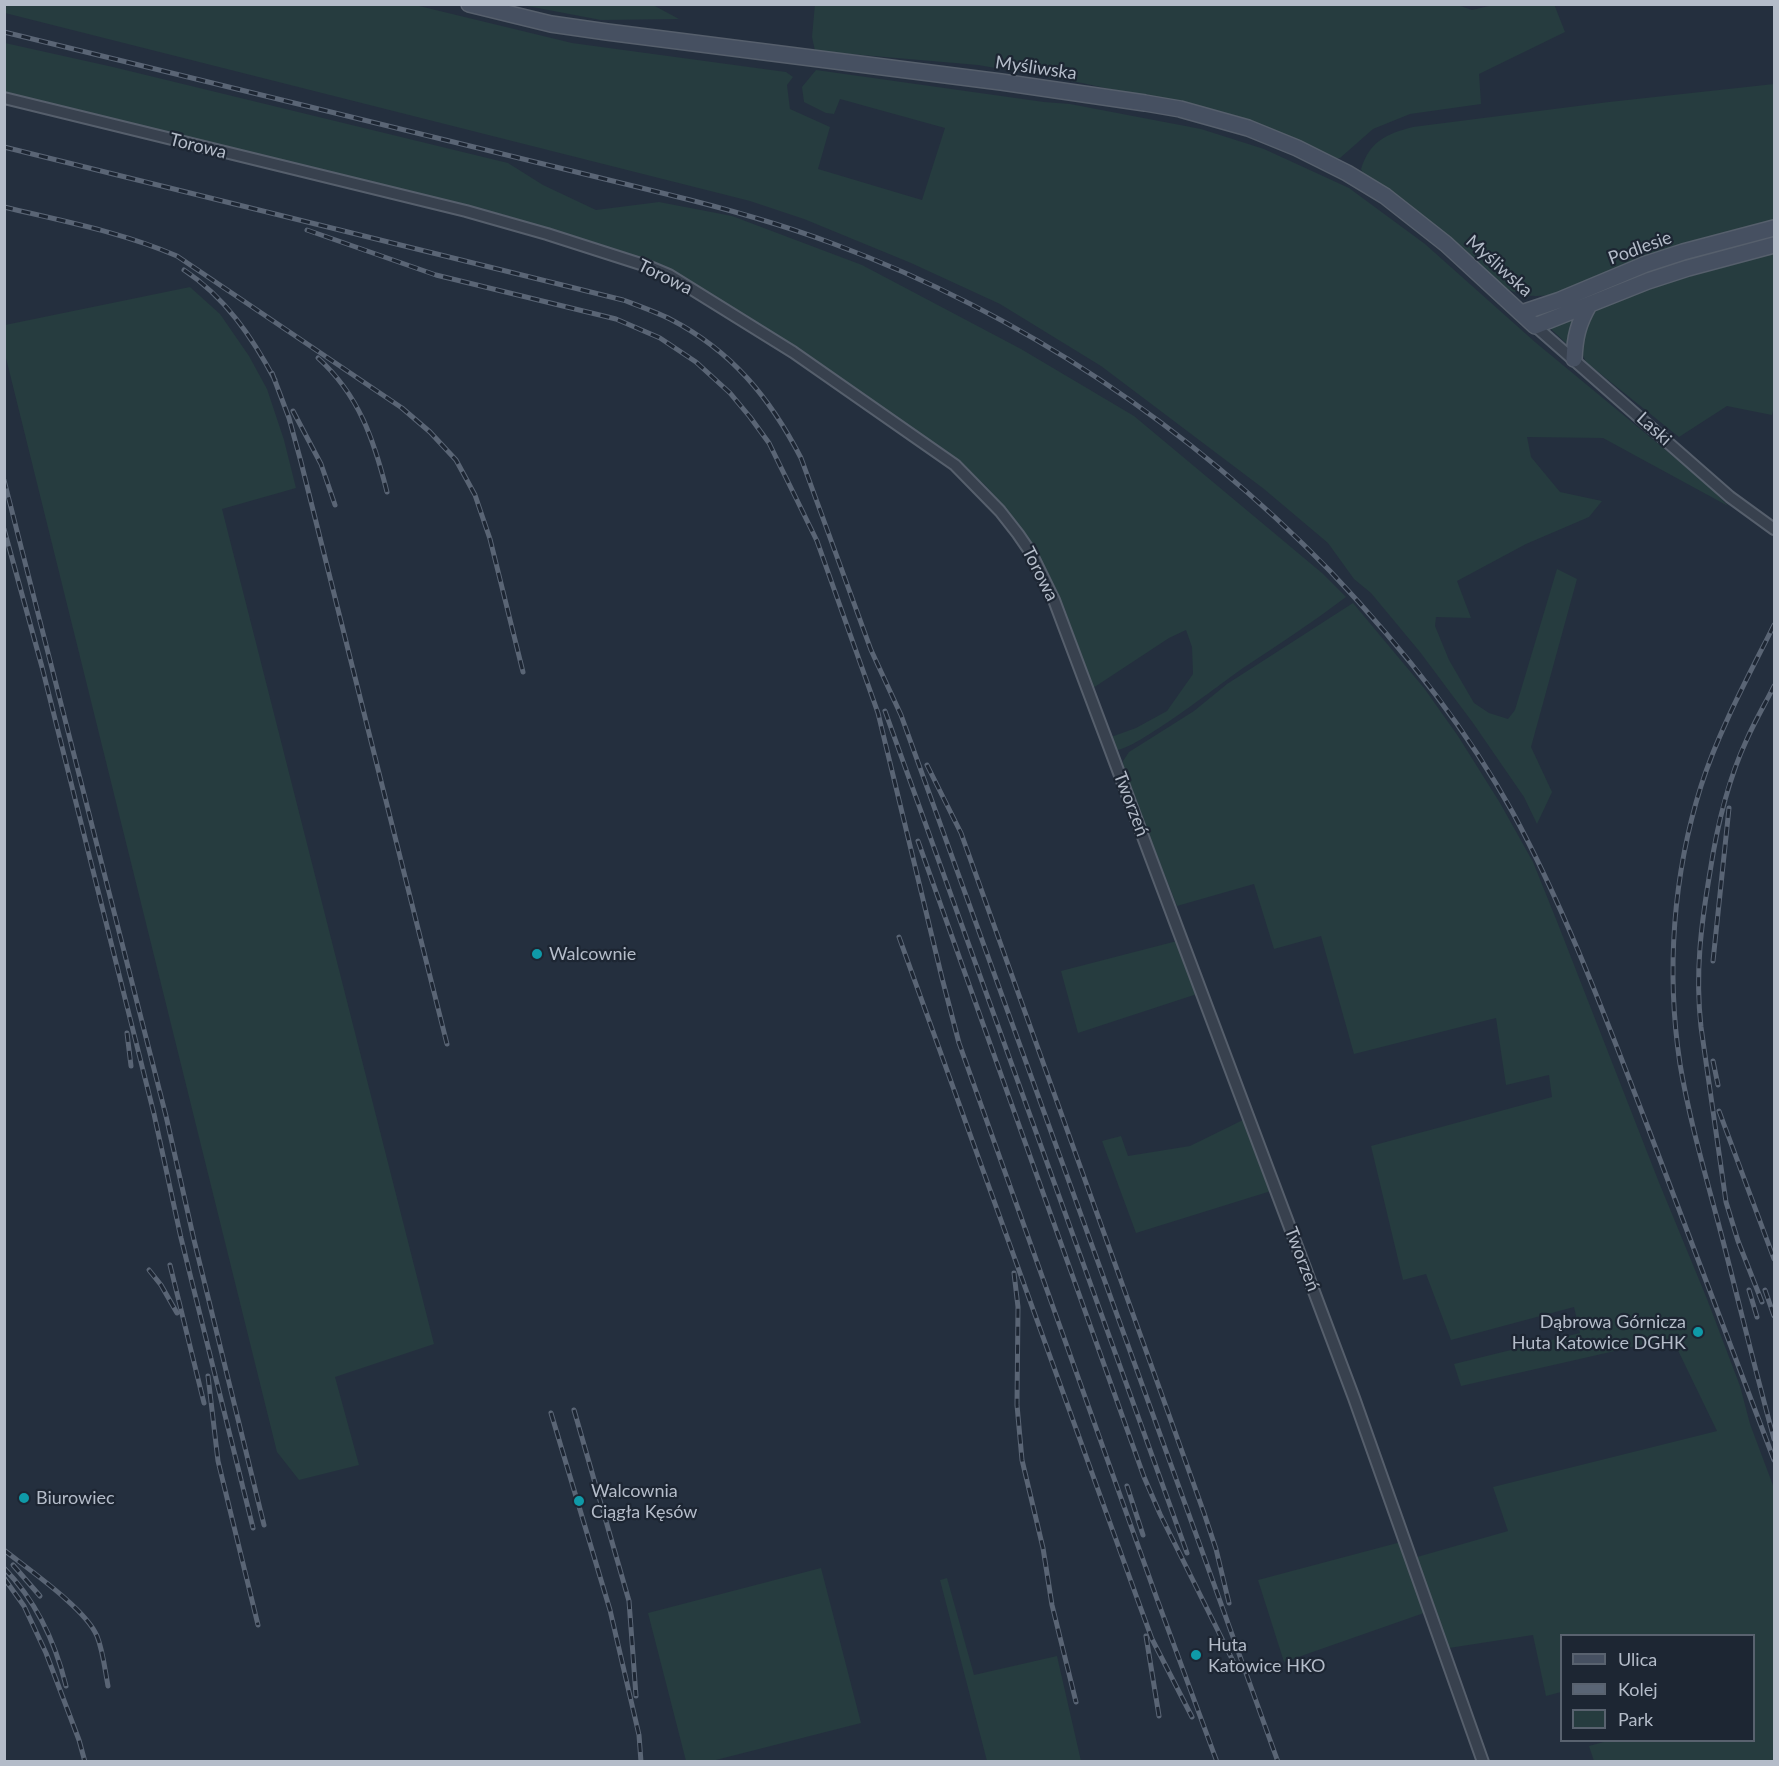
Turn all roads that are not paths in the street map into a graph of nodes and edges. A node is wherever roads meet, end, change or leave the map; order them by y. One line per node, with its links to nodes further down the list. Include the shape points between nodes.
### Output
1 (469, 4): 7 (street, Myśliwska, via 551,24 1157,105 1239,125 1297,148 1384,196 1446,244)
2 (4, 98): 11 (street, Torowa, via 466,211 669,275 793,352 930,446 955,465 1000,511 1031,553 1054,600)
3 (1774, 228): 6 (street, Podlesie, via 1646,264)
4 (1774, 246): 5 (street, Podlesie, via 1688,268)
5 (1589, 305): 6 (street, Podlesie); 9 (street, via 1575,336)
6 (1563, 307): 7 (street, Podlesie); 8 (street, Podlesie)
7 (1521, 313): 8 (street, Myśliwska)
8 (1535, 326): 9 (street, Laski)
9 (1574, 359): 10 (street, Laski, via 1730,497)
10 (1774, 529)
11 (1114, 759): 12 (street, Tworzeń, via 1354,1398)
12 (1483, 1761)

